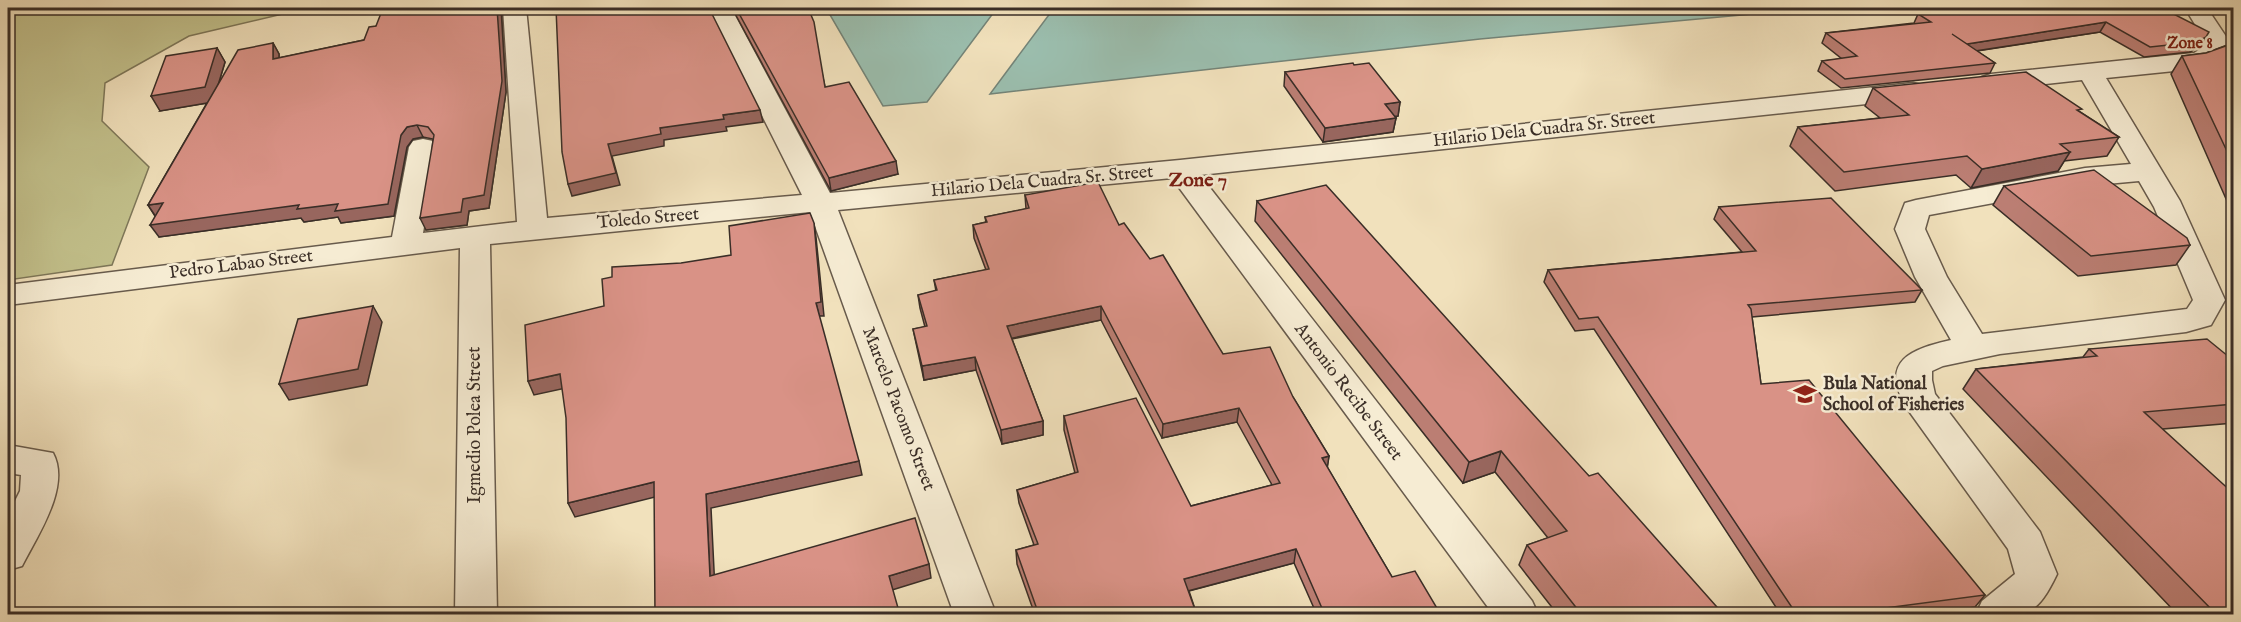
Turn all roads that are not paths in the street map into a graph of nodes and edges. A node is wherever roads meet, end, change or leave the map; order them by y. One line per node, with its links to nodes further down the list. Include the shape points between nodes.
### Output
1 (514, 8): 9 (street)
2 (719, 8): 8 (street, Marcelo Pacomo Street)
3 (2196, 8): 4 (street, Hilario Dela Cuadra Sr. Street, via 2217,40 2215,50 2207,57)
4 (2090, 72): 6 (street, Hilario Dela Cuadra Sr. Street); 7 (street)
5 (423, 147): 11 (street)
6 (1180, 169): 8 (street, Hilario Dela Cuadra Sr. Street); 18 (street, Antonio Recibe Street)
7 (2150, 172): 13 (street, via 2154,185 2170,206 2209,300 2199,317); 13 (street, via 2113,172 1916,209 1910,229 1930,277)
8 (821, 203): 9 (street, Toledo Street); 17 (street, Marcelo Pacomo Street)
9 (533, 229): 10 (street, Toledo Street)
10 (475, 236): 11 (street, Pedro Labao Street); 16 (street, Igmedio Polea Street)
11 (406, 244): 12 (street, Pedro Labao Street)
12 (8, 295)
13 (1972, 347): 19 (street, via 1928,357 1918,364 1913,381 1919,398 2026,543 2036,574 2029,589)
14 (8, 459): 15 (street, via 40,463 39,491)
15 (8, 554)
16 (476, 615)
17 (975, 615)
18 (1517, 615)
19 (1997, 615)

